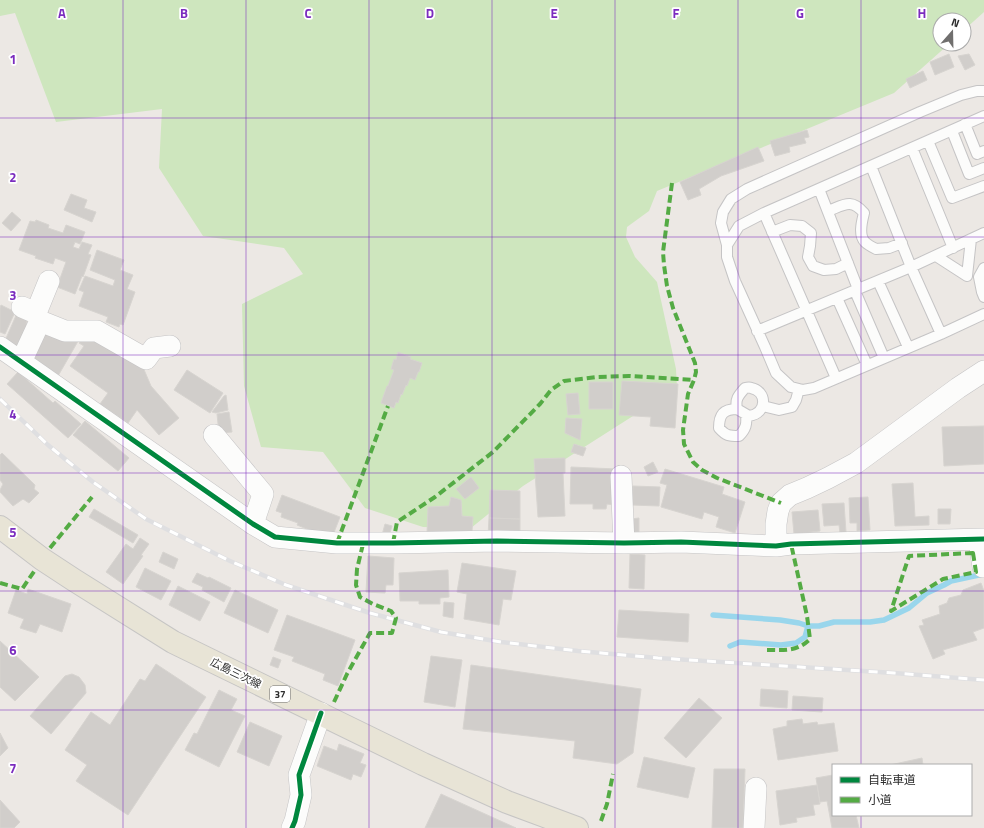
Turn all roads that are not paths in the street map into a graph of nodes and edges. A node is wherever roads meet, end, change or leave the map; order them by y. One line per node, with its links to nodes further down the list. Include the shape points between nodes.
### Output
1 (984, 91): 18 (lane, via 961,95 747,189 731,199 723,212 721,223)
2 (984, 116): 3 (lane)
3 (965, 124): 4 (lane); 7 (lane, via 977,154)
4 (952, 130): 5 (lane); 9 (lane, via 969,174)
5 (928, 141): 6 (lane); 10 (lane, via 952,198)
6 (912, 148): 8 (lane); 19 (lane)
7 (984, 151)
8 (872, 166): 11 (lane); 17 (lane)
9 (984, 168)
10 (984, 186)
11 (819, 189): 12 (lane); 13 (lane)
12 (828, 211): 17 (lane, via 848,203 858,206 864,213 861,234 864,241 876,250); 21 (lane)
13 (764, 213): 14 (lane); 18 (lane, via 739,226)
14 (772, 232): 21 (lane, via 790,225 802,226 811,233 808,257 813,266 824,270 836,269); 29 (lane)
15 (984, 233): 16 (lane)
16 (971, 239): 19 (lane); 20 (lane, via 967,276)
17 (902, 243): 22 (lane)
18 (727, 245): 32 (lane, via 727,257 735,281)
19 (953, 248): 20 (lane)
20 (936, 256): 22 (lane)
21 (848, 263): 26 (lane)
22 (911, 268): 25 (lane); 33 (lane)
23 (984, 268): 27 (lane, via 979,277)
24 (49, 281): 30 (street)
25 (878, 281): 26 (lane); 36 (lane)
26 (857, 290): 28 (lane); 37 (lane)
27 (984, 297)
28 (837, 298): 29 (lane); 39 (lane)
29 (806, 311): 32 (lane); 41 (lane)
30 (33, 314): 34 (street, via 65,331 98,331 146,358 154,348); 38 (street)
31 (984, 314): 33 (lane)
32 (758, 331): 42 (lane, via 776,373 791,388)
33 (941, 334): 36 (lane)
34 (170, 346)
35 (0, 347): 38 (street)
36 (908, 347): 37 (lane)
37 (884, 358): 39 (lane)
38 (21, 362): 48 (street)
39 (867, 365): 41 (lane)
40 (984, 371): 52 (street, via 856,463 790,495 781,503 778,512)
41 (836, 378): 42 (lane, via 814,388)
42 (799, 389): 43 (lane, via 792,407 779,410)
43 (763, 406): 44 (lane, via 763,398 758,391 745,388 738,395); 45 (lane, via 754,415)
44 (737, 409): 45 (lane); 45 (lane, via 722,414 719,428 724,434 739,436 747,422)
45 (746, 415)
46 (214, 434): 48 (street, via 264,494)
47 (621, 476): 51 (street)
48 (253, 524): 51 (street, via 275,537 337,543)
49 (0, 527): 54 (main road, 広島三次線 / 37, via 42,559 173,642)
50 (982, 539): 52 (street); 53 (street)
51 (624, 543): 52 (street, via 681,542)
52 (776, 546)
53 (983, 567)
54 (321, 713): 56 (street, via 299,775 301,795); 57 (main road, 広島三次線 / 37, via 500,799)
55 (756, 788): 58 (street)
56 (292, 828)
57 (577, 828)
58 (754, 828)

